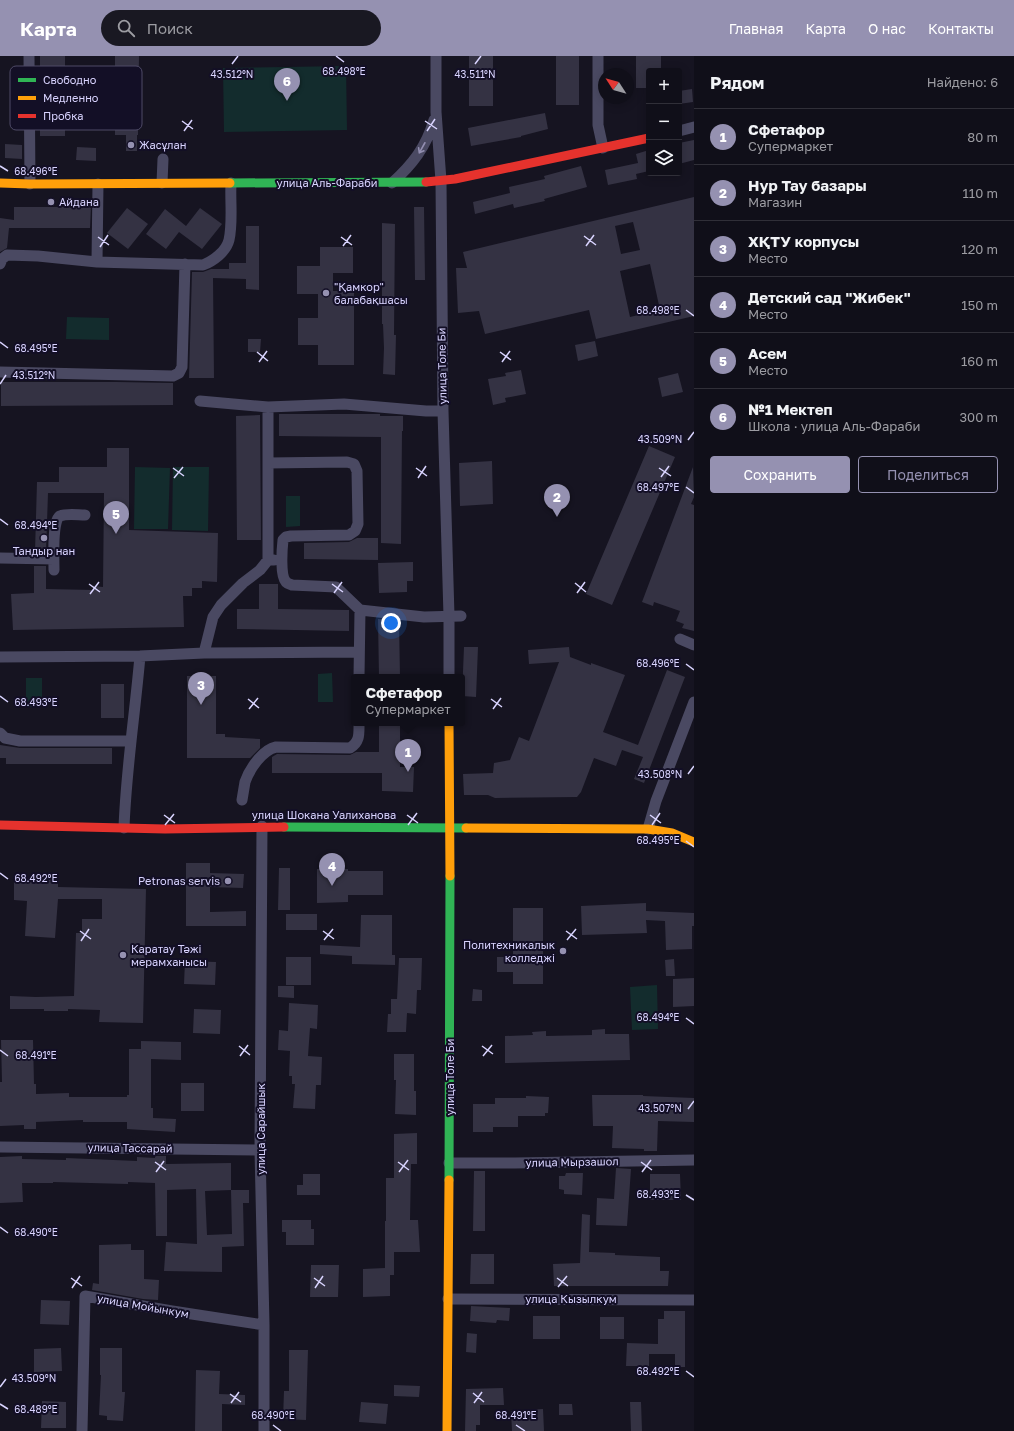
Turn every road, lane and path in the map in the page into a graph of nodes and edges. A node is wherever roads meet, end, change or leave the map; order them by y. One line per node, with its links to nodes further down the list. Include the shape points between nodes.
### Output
1 (29, 56): 4 (street)
2 (436, 56): 5 (street, улица Толе Би)
3 (598, 56): 10 (street, via 598,125)
4 (29, 66)
5 (436, 112): 12 (street, улица Толе Би); 15 (street, one-way to 15, via 429,135 420,152)
6 (694, 127): 8 (street)
7 (30, 130): 16 (street)
8 (682, 130)
9 (646, 139): 10 (street, улица Аль-Фараби)
10 (603, 148): 12 (street, улица Аль-Фараби)
11 (163, 159): 18 (street)
12 (441, 181): 15 (street, улица Аль-Фараби); 25 (street, улица Толе Би)
13 (0, 183): 16 (street, улица Аль-Фараби)
14 (231, 183): 15 (street, улица Аль-Фараби); 18 (street, улица Аль-Фараби); 21 (street, via 229,241 214,260 203,266)
15 (392, 183)
16 (30, 184): 17 (street, улица Аль-Фараби)
17 (98, 184): 18 (street, улица Аль-Фараби); 19 (street)
18 (162, 184)
19 (97, 262): 20 (street, via 7,255); 21 (street)
20 (0, 264)
21 (185, 264): 22 (street, via 182,367 179,373 173,376)
22 (0, 372)
23 (200, 401): 24 (street)
24 (268, 407): 25 (street, via 344,404); 26 (street)
25 (443, 411): 34 (street, улица Толе Би)
26 (268, 463): 30 (street, via 347,462 354,464 357,471 358,524 355,531 350,535 291,536 283,540); 31 (street)
27 (86, 515): 29 (street, via 66,515 57,518)
28 (0, 558): 29 (street)
29 (54, 559): 32 (street)
30 (282, 559): 31 (street); 33 (street, via 286,582 292,585 336,587)
31 (268, 560): 39 (street, via 221,605 213,617)
32 (54, 570)
33 (360, 610): 34 (street, via 424,617); 38 (street)
34 (449, 616): 35 (street); 43 (street, улица Толе Би)
35 (461, 616)
36 (680, 639): 37 (street)
37 (694, 645)
38 (359, 652): 39 (street); 42 (street)
39 (204, 653): 40 (street)
40 (140, 656): 41 (street); 48 (street)
41 (0, 657)
42 (359, 674)
43 (449, 674)
44 (694, 702): 54 (street, via 656,801)
45 (359, 726): 49 (street, via 359,739 350,748 276,747 267,751 250,771)
46 (448, 726): 53 (street, улица Толе Би)
47 (0, 733): 48 (street, via 5,738 20,741)
48 (130, 741): 52 (street)
49 (242, 800)
50 (0, 825): 52 (street, улица Шокана Уалиханова)
51 (262, 826): 52 (street, улица Шокана Уалиханова); 53 (street, улица Шокана Уалиханова); 57 (street, улица Сарайшык)
52 (124, 828)
53 (450, 828): 54 (street, улица Шокана Уалиханова); 59 (street, улица Толе Би)
54 (648, 829): 55 (street, улица Шокана Уалиханова, via 666,831)
55 (694, 842)
56 (0, 1147): 57 (street, улица Тассарай)
57 (260, 1150): 62 (street, улица Сарайшык)
58 (694, 1160): 59 (street, улица Мырзашол)
59 (449, 1163): 60 (street, улица Толе Би)
60 (448, 1299): 61 (street, улица Кызылкум); 65 (street, улица Толе Би)
61 (694, 1300)
62 (264, 1325): 63 (street, улица Мойынкум, via 85,1296); 64 (street, улица Сарайшык)
63 (82, 1431)
64 (264, 1431)
65 (447, 1431)

